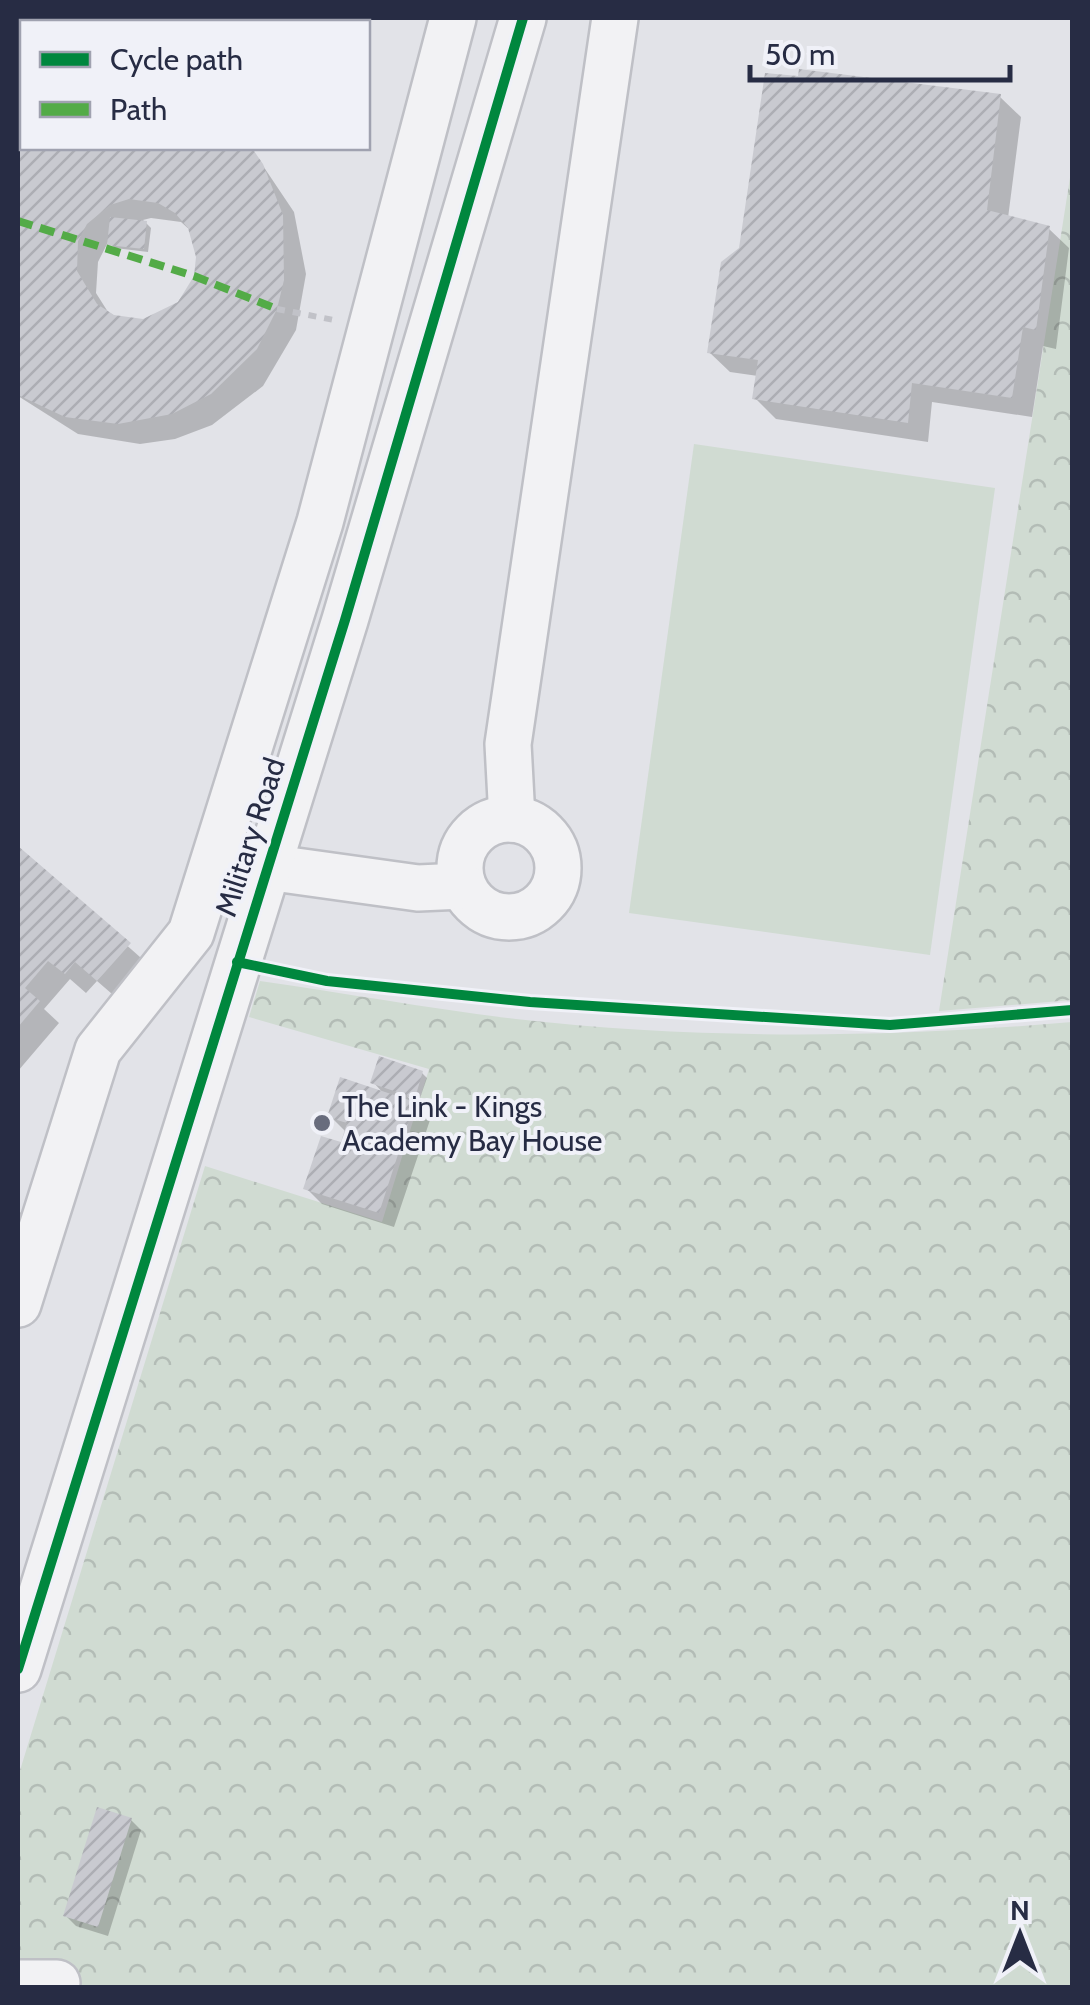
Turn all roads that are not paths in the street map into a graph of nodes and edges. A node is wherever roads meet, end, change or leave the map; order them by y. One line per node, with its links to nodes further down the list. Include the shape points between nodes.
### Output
1 (453, 18): 7 (street, via 307,565 190,933 98,1050)
2 (524, 18): 5 (street, Military Road)
3 (615, 18): 4 (street, via 508,744)
4 (512, 819): 6 (street, via 496,820 469,838); 6 (street, via 528,822 552,844 558,874 553,890 530,912 498,916 471,900)
5 (267, 868): 6 (street, via 418,888); 8 (street, Military Road)
6 (463, 886)
7 (18, 1304)
8 (18, 1670)

